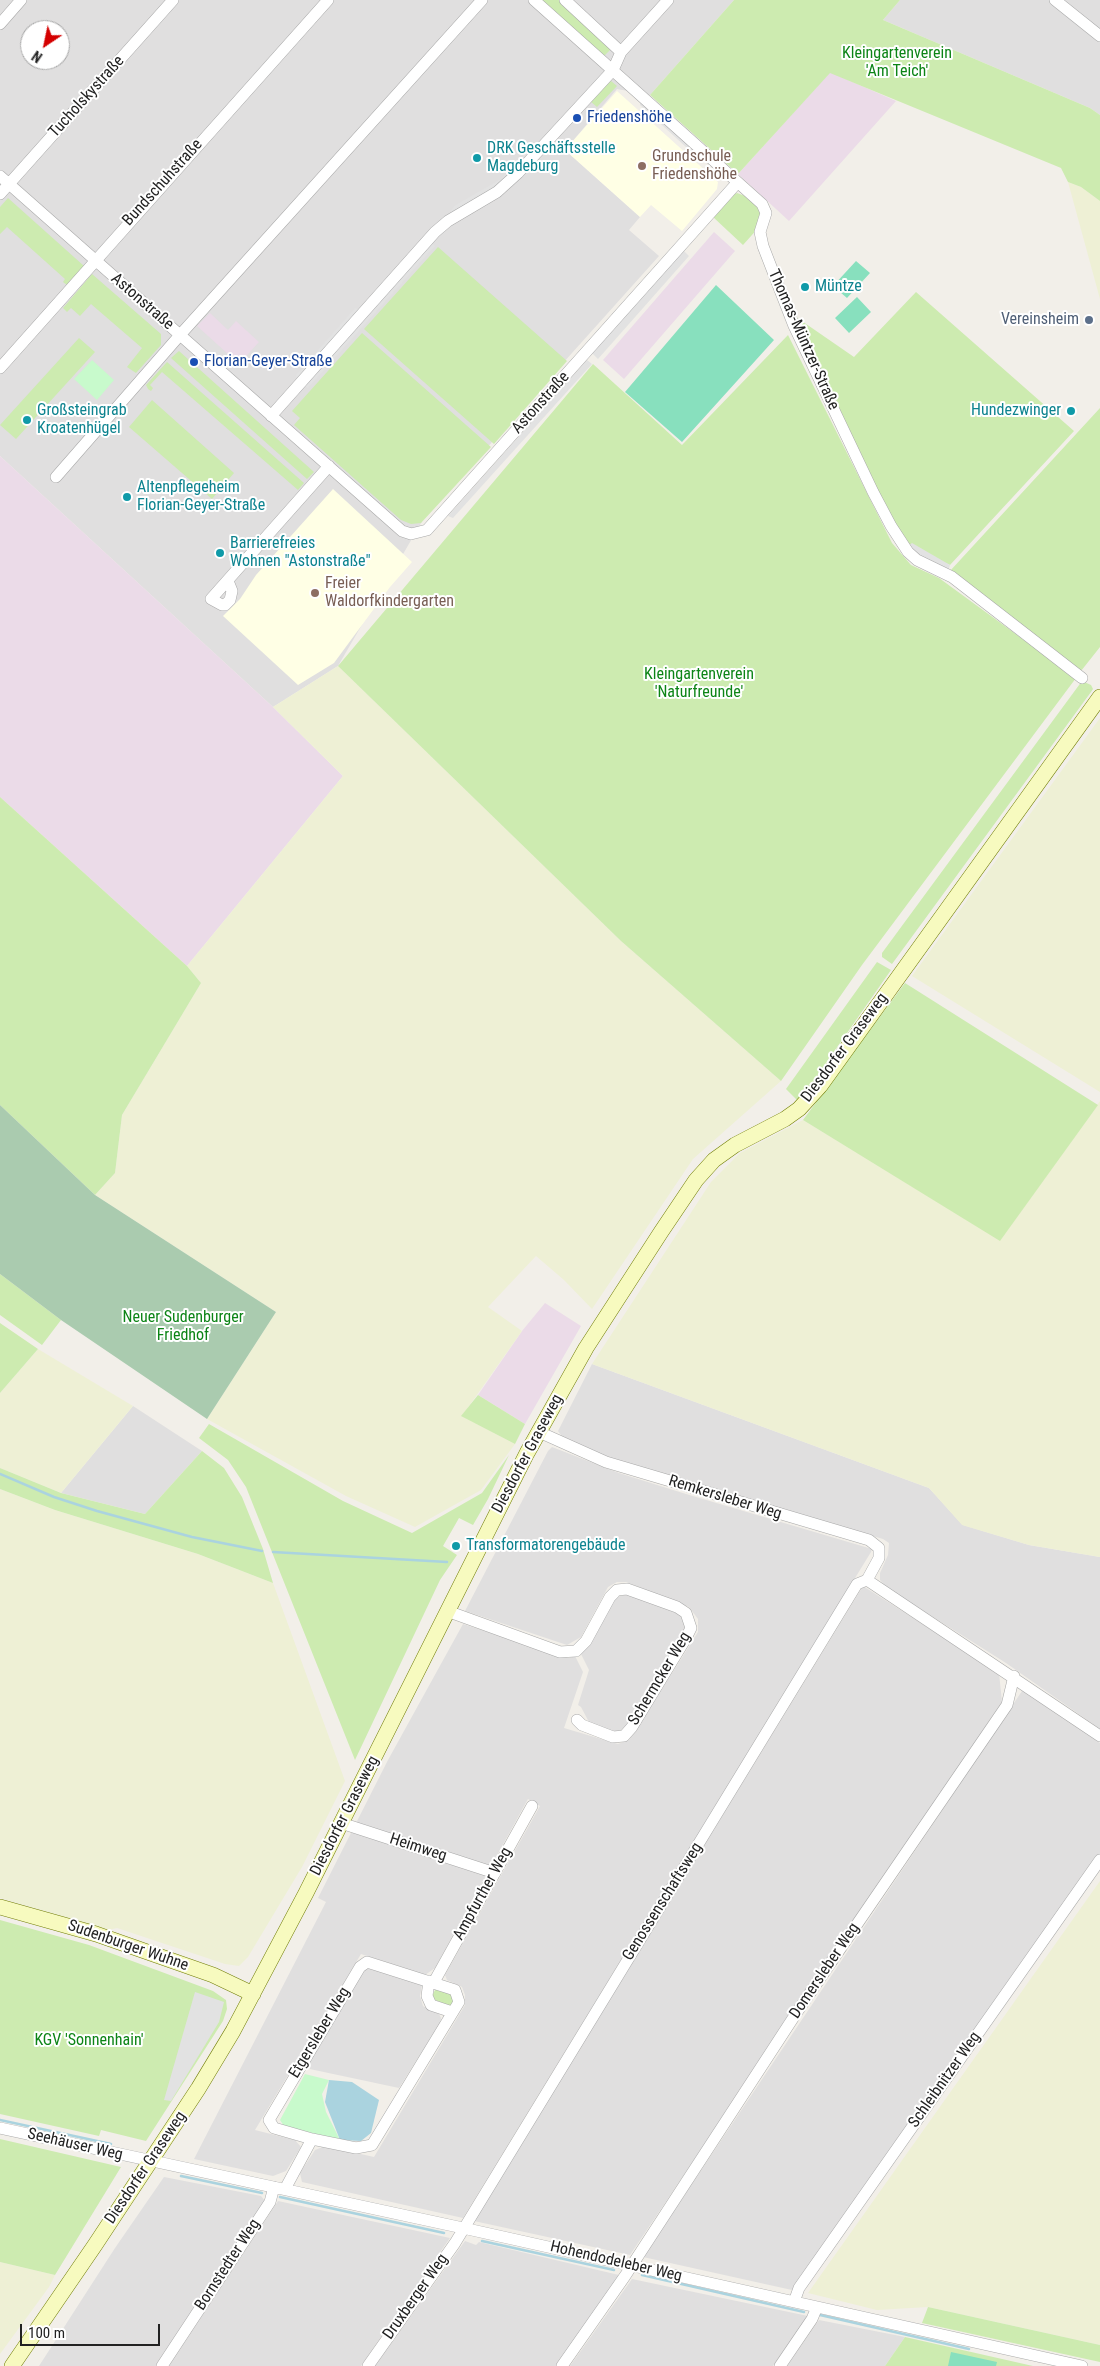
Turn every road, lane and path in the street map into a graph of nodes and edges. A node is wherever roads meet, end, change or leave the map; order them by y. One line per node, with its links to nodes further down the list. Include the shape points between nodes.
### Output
1 (21, 0): 9 (street)
2 (173, 0): 13 (street, Tucholskystraße)
3 (328, 0): 16 (street, Bundschuhstraße)
4 (482, 0): 17 (street)
5 (534, 0): 12 (street, Thomas-Müntzer-Straße)
6 (565, 0): 11 (street)
7 (668, 0): 11 (street)
8 (1055, 0): 10 (street)
9 (0, 24)
10 (1100, 36)
11 (622, 52): 12 (street)
12 (613, 70): 14 (street, Thomas-Müntzer-Straße); 19 (street, via 506,185 435,232)
13 (4, 180): 15 (street, Tucholskystraße); 16 (street, Astonstraße)
14 (738, 183): 20 (street, Astonstraße, via 427,530 418,534 402,532); 23 (street, Thomas-Müntzer-Straße, via 764,208 760,236 773,276 873,492 900,541 917,560 952,577)
15 (0, 194)
16 (94, 260): 17 (street, Astonstraße); 18 (street, Bundschuhstraße)
17 (180, 335): 19 (street, Astonstraße); 21 (street)
18 (0, 368)
19 (271, 416): 20 (street, Astonstraße)
20 (329, 466): 22 (street)
21 (56, 477)
22 (228, 580)
23 (1082, 678)
24 (1100, 697): 25 (main road, Diesdorfer Graseweg, via 820,1086 792,1114 726,1150 696,1180 586,1348)
25 (539, 1432): 26 (street, Remkersleber Weg, via 606,1462 869,1540 879,1548 879,1558); 27 (main road, Diesdorfer Graseweg)
26 (867, 1580): 28 (street); 43 (street, Genossenschaftsweg, via 857,1584)
27 (448, 1611): 29 (street, Schermcker Weg, via 560,1652 576,1651 586,1641 617,1590 627,1589 677,1607 686,1614 691,1628 685,1640 624,1736 613,1737); 32 (main road, Diesdorfer Graseweg)
28 (1014, 1676): 30 (street); 44 (street, Domersleber Weg, via 1007,1704 799,2009)
29 (577, 1720)
30 (1100, 1736)
31 (532, 1806): 34 (street, Ampfurther Weg)
32 (341, 1824): 34 (street, Heimweg); 37 (main road, Diesdorfer Graseweg)
33 (1100, 1860): 45 (street, Schleibnitzer Weg, via 805,2279)
34 (495, 1873): 36 (street, Ampfurther Weg)
35 (0, 1906): 37 (main road, Sudenburger Wuhne, via 96,1934 213,1976)
36 (432, 1982): 38 (street, via 427,1996 431,2005); 38 (street, Etgersleber Weg, via 455,1990 459,2002); 40 (street, Etgersleber Weg, via 367,1962 360,1966 269,2120 274,2128)
37 (253, 1994): 41 (main road, Diesdorfer Graseweg, via 218,2058)
38 (452, 2012): 40 (street, Etgersleber Weg, via 372,2145 356,2148)
39 (0, 2128): 41 (street, Seehäuser Weg)
40 (312, 2138): 42 (street)
41 (150, 2161): 42 (street, Hohendodeleber Weg); 47 (main road, Diesdorfer Graseweg)
42 (280, 2188): 43 (street, Hohendodeleber Weg); 48 (street, Bornstedter Weg)
43 (463, 2228): 44 (street, Hohendodeleber Weg); 49 (street, Druxberger Weg)
44 (632, 2265): 45 (street, Hohendodeleber Weg); 50 (street, Domersleber Weg)
45 (794, 2302): 46 (street, Hohendodeleber Weg)
46 (816, 2307): 51 (street, via 812,2319); 52 (street, Hohendodeleber Weg)
47 (12, 2366)
48 (162, 2366)
49 (368, 2366)
50 (562, 2366)
51 (780, 2366)
52 (1082, 2366)

